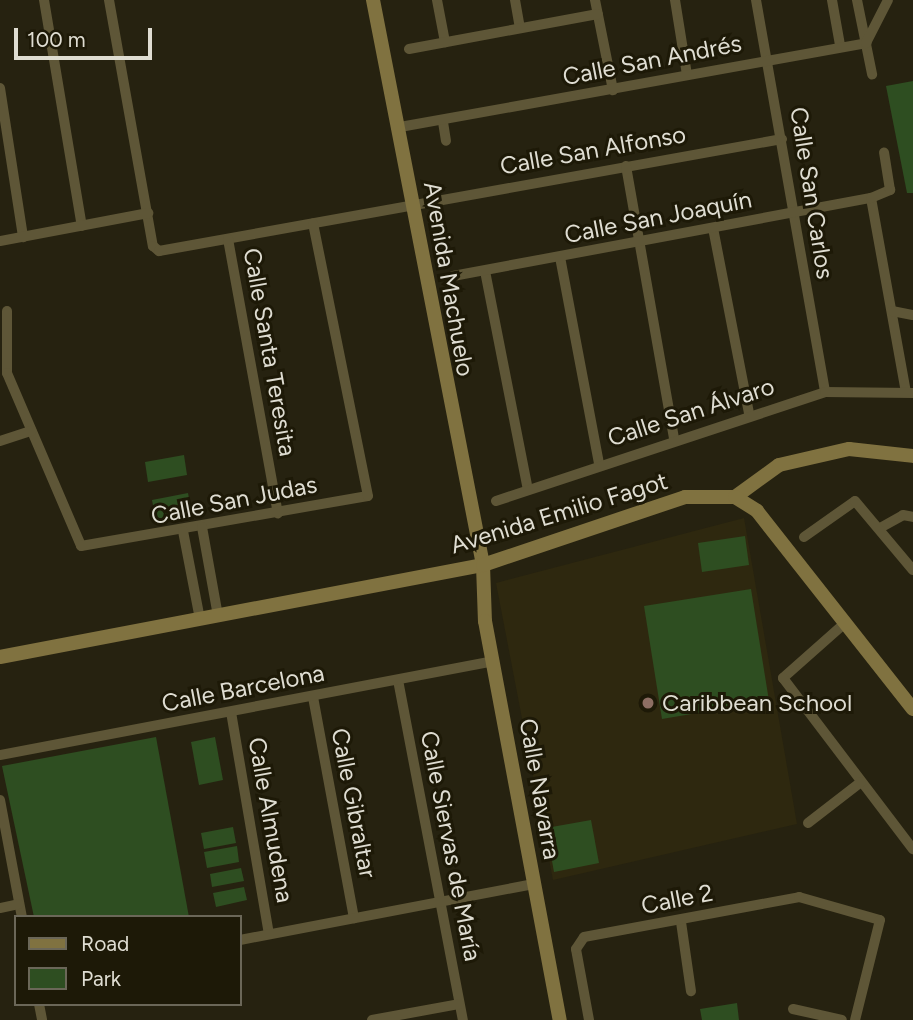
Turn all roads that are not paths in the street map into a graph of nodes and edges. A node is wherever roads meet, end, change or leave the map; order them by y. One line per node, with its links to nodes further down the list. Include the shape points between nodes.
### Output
1 (44, 0): 34 (street)
2 (109, 0): 32 (street)
3 (373, 0): 24 (street, Avenida Machuelo)
4 (437, 0): 14 (street)
5 (515, 0): 13 (street)
6 (595, 0): 12 (street)
7 (675, 0): 20 (street)
8 (756, 0): 18 (street, Calle San Carlos)
9 (832, 0): 16 (street)
10 (857, 0): 15 (street)
11 (888, 0): 15 (street)
12 (598, 14): 13 (street); 22 (street)
13 (520, 27): 14 (street)
14 (445, 42): 17 (street)
15 (866, 43): 16 (street, Calle San Andrés); 19 (street)
16 (840, 45): 18 (street, Calle San Andrés)
17 (409, 50)
18 (767, 60): 20 (street, Calle San Andrés); 25 (street, Calle San Carlos)
19 (872, 74)
20 (687, 75): 22 (street, Calle San Andrés)
21 (0, 88): 36 (street)
22 (613, 90): 23 (street, Calle San Andrés)
23 (443, 122): 24 (street, Calle San Andrés); 26 (street)
24 (400, 127): 30 (street, Avenida Machuelo)
25 (782, 139): 28 (street, Calle San Alfonso); 31 (street, Calle San Carlos)
26 (446, 141)
27 (884, 152): 29 (street, via 890,190)
28 (626, 166): 30 (street, Calle San Alfonso); 39 (street)
29 (871, 198): 31 (street, Calle San Joaquín); 44 (street)
30 (411, 203): 33 (street, Calle San Alfonso); 63 (street, Avenida Machuelo)
31 (792, 213): 35 (street, Calle San Joaquín); 46 (street, Calle San Carlos)
32 (148, 214): 34 (street); 37 (street, Calle San Alfonso, via 159,251)
33 (313, 224): 37 (street, Calle San Alfonso); 57 (street, Calle San Judas, via 368,496)
34 (82, 226): 36 (street)
35 (713, 228): 39 (street, Calle San Joaquín); 48 (street)
36 (23, 237): 38 (street)
37 (228, 239): 57 (street, Calle Santa Teresita)
38 (0, 241)
39 (637, 243): 40 (street, Calle San Joaquín); 50 (street)
40 (560, 257): 41 (street, Calle San Joaquín); 53 (street)
41 (485, 271): 42 (street, Calle San Joaquín); 54 (street)
42 (453, 276)
43 (7, 311): 49 (street, Calle San Judas, via 7,373)
44 (892, 311): 45 (street); 47 (street)
45 (913, 315)
46 (825, 392): 47 (street, Calle San Álvaro); 48 (street, Calle San Álvaro)
47 (909, 392)
48 (749, 413): 50 (street, Calle San Álvaro)
49 (31, 431): 51 (street); 61 (street, Calle San Judas, via 81,546)
50 (674, 438): 53 (street, Calle San Álvaro)
51 (0, 441)
52 (913, 456): 55 (street, via 849,449 779,465)
53 (599, 464): 54 (street, Calle San Álvaro)
54 (528, 489): 56 (street, Calle San Álvaro)
55 (734, 497): 63 (street, Avenida Emilio Fagot, via 685,497); 67 (street, via 757,511)
56 (496, 501)
57 (278, 513): 59 (street, Calle San Judas)
58 (913, 517): 60 (street, via 903,515)
59 (202, 527): 61 (street, Calle San Judas); 65 (street)
60 (880, 528): 62 (street, via 855,501); 64 (street)
61 (183, 531): 66 (street)
62 (804, 537)
63 (483, 565): 65 (street, Avenida Emilio Fagot); 69 (street, Calle Navarra)
64 (913, 570)
65 (218, 616): 66 (street, Avenida Emilio Fagot)
66 (200, 620): 68 (street, Avenida Emilio Fagot)
67 (845, 623): 72 (street); 75 (street, via 783,678)
68 (0, 657)
69 (494, 661): 70 (street, Calle Barcelona); 79 (street, Calle Navarra)
70 (398, 680): 71 (street, Calle Barcelona); 80 (street, Calle Siervas de María)
71 (313, 696): 73 (street, Calle Barcelona); 84 (street, Calle Gibraltar)
72 (913, 709)
73 (231, 712): 74 (street, Calle Barcelona); 86 (street, Calle Almudena)
74 (0, 755)
75 (861, 782): 77 (street); 78 (street)
76 (0, 800): 81 (street)
77 (808, 823)
78 (913, 849)
79 (534, 884): 80 (street); 93 (street, Calle Navarra)
80 (440, 902): 84 (street); 89 (street, Calle Siervas de María)
81 (19, 904): 82 (street); 83 (street)
82 (0, 908)
83 (22, 915)
84 (354, 918): 86 (street)
85 (681, 922): 88 (street); 94 (street, Calle 2, via 584,937 576,949); 96 (street, Calle 2, via 799,897 880,920)
86 (269, 934): 87 (street)
87 (242, 940)
88 (691, 990)
89 (459, 1004): 91 (street); 92 (street, Calle Siervas de María)
90 (793, 1009): 95 (street)
91 (372, 1020)
92 (463, 1020)
93 (560, 1020)
94 (589, 1020)
95 (842, 1020)
96 (855, 1020)

